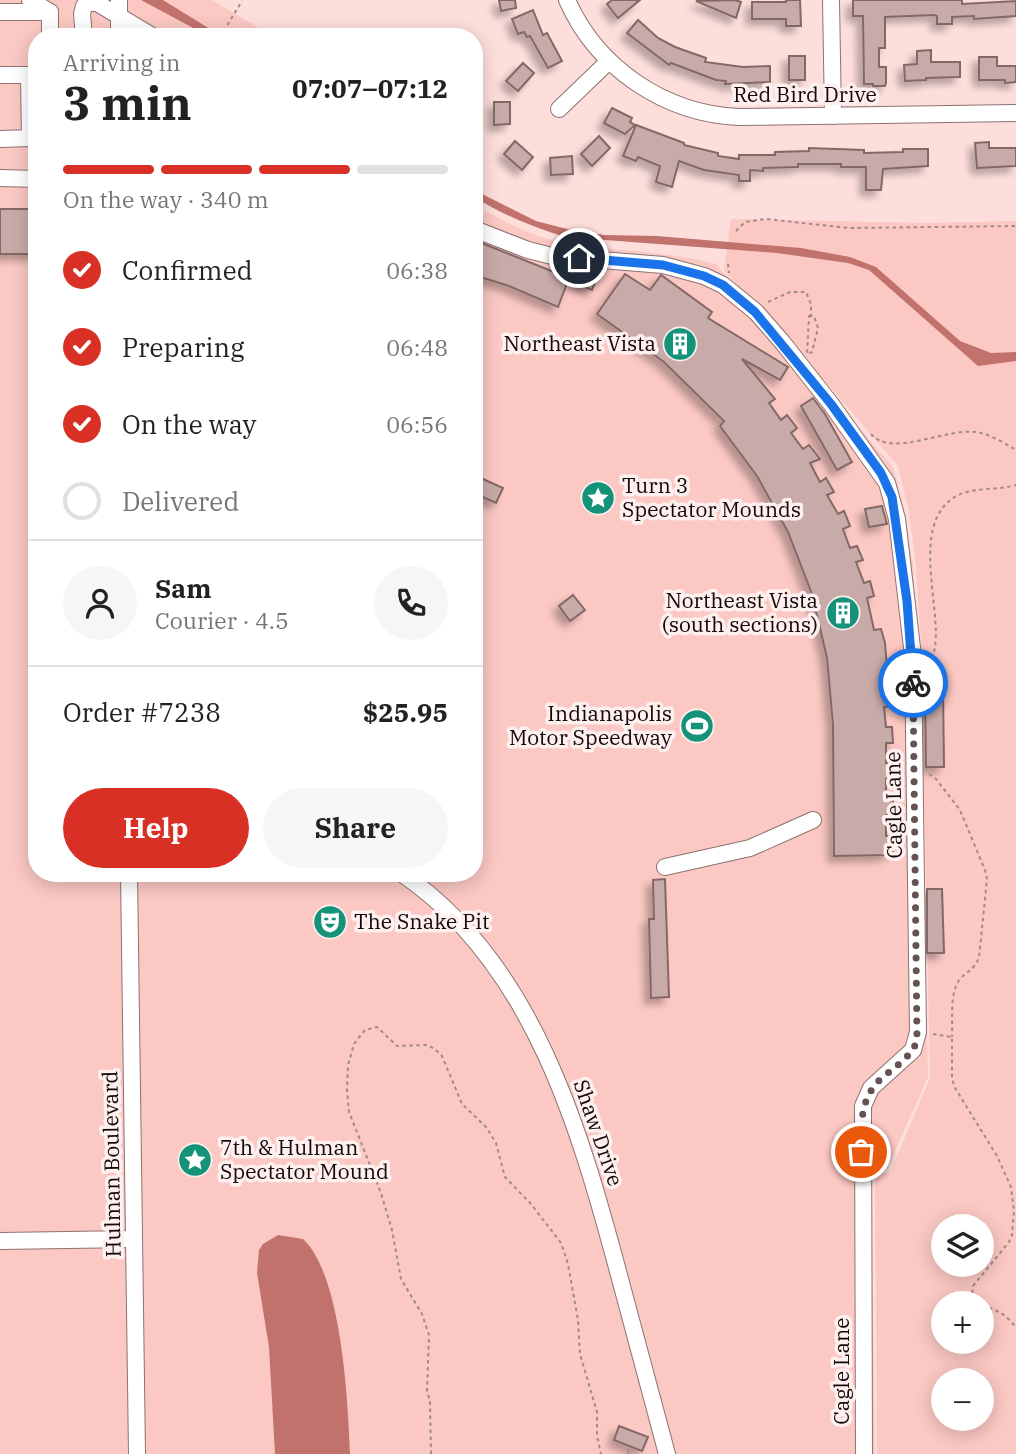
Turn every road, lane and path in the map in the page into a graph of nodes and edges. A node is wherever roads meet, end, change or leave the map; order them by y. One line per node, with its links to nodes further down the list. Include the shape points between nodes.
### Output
1 (30, 0): 8 (street)
2 (567, 0): 14 (street, Red Bird Drive, via 587,36)
3 (831, 0): 19 (street)
4 (95, 1): 6 (street); 10 (street, via 84,6)
5 (242, 1): 13 (path)
6 (119, 7): 11 (street); 12 (street)
7 (0, 12): 8 (street)
8 (50, 12): 9 (street)
9 (50, 28)
10 (84, 28)
11 (119, 28)
12 (143, 28)
13 (226, 28)
14 (609, 61): 17 (street); 19 (street, Red Bird Drive, via 653,94 704,112 739,117)
15 (0, 75): 16 (street)
16 (28, 75)
17 (559, 109)
18 (1016, 113): 19 (street, Red Bird Drive)
19 (833, 116)
20 (28, 138): 21 (street)
21 (0, 139)
22 (0, 178): 23 (street)
23 (28, 179)
24 (1016, 226): 25 (path, via 849,228 766,219 745,222)
25 (736, 231)
26 (483, 232): 40 (street, Cagle Lane, via 552,256 663,265 723,285 783,343 887,483 897,519 913,656)
27 (728, 264): 28 (path)
28 (732, 280)
29 (766, 303): 30 (path, via 790,292 806,292)
30 (811, 316): 30 (path, via 809,316 807,354 812,352 818,328)
31 (865, 428): 32 (path, via 886,444 977,432)
32 (1016, 450)
33 (1016, 485): 34 (path, via 963,493 939,514 931,544 935,646)
34 (925, 682)
35 (927, 773): 41 (path, via 960,810 987,879 979,958 957,985)
36 (813, 820): 37 (street, via 750,848)
37 (665, 867)
38 (129, 882): 44 (street, Hulman Boulevard)
39 (412, 882): 54 (street, Shaw Drive, via 454,917 488,956 561,1088 599,1201)
40 (918, 1032): 41 (path); 55 (street, Cagle Lane, via 913,1051 871,1088 863,1106)
41 (952, 1037): 42 (path, via 955,1088 1011,1187)
42 (1012, 1235): 43 (path); 46 (path)
43 (1016, 1237)
44 (134, 1239): 45 (street); 50 (street, Hulman Boulevard)
45 (0, 1241)
46 (973, 1291)
47 (994, 1309): 48 (path)
48 (1016, 1328)
49 (629, 1447): 53 (path)
50 (136, 1454)
51 (431, 1454): 52 (path, via 429,1335 401,1279 382,1193 349,1112 348,1065 354,1044 369,1027 384,1031 397,1046 427,1045 442,1055 462,1104 496,1143 505,1177 561,1243 576,1309 580,1353 597,1412)
52 (601, 1454)
53 (628, 1454)
54 (667, 1454)
55 (864, 1454)

